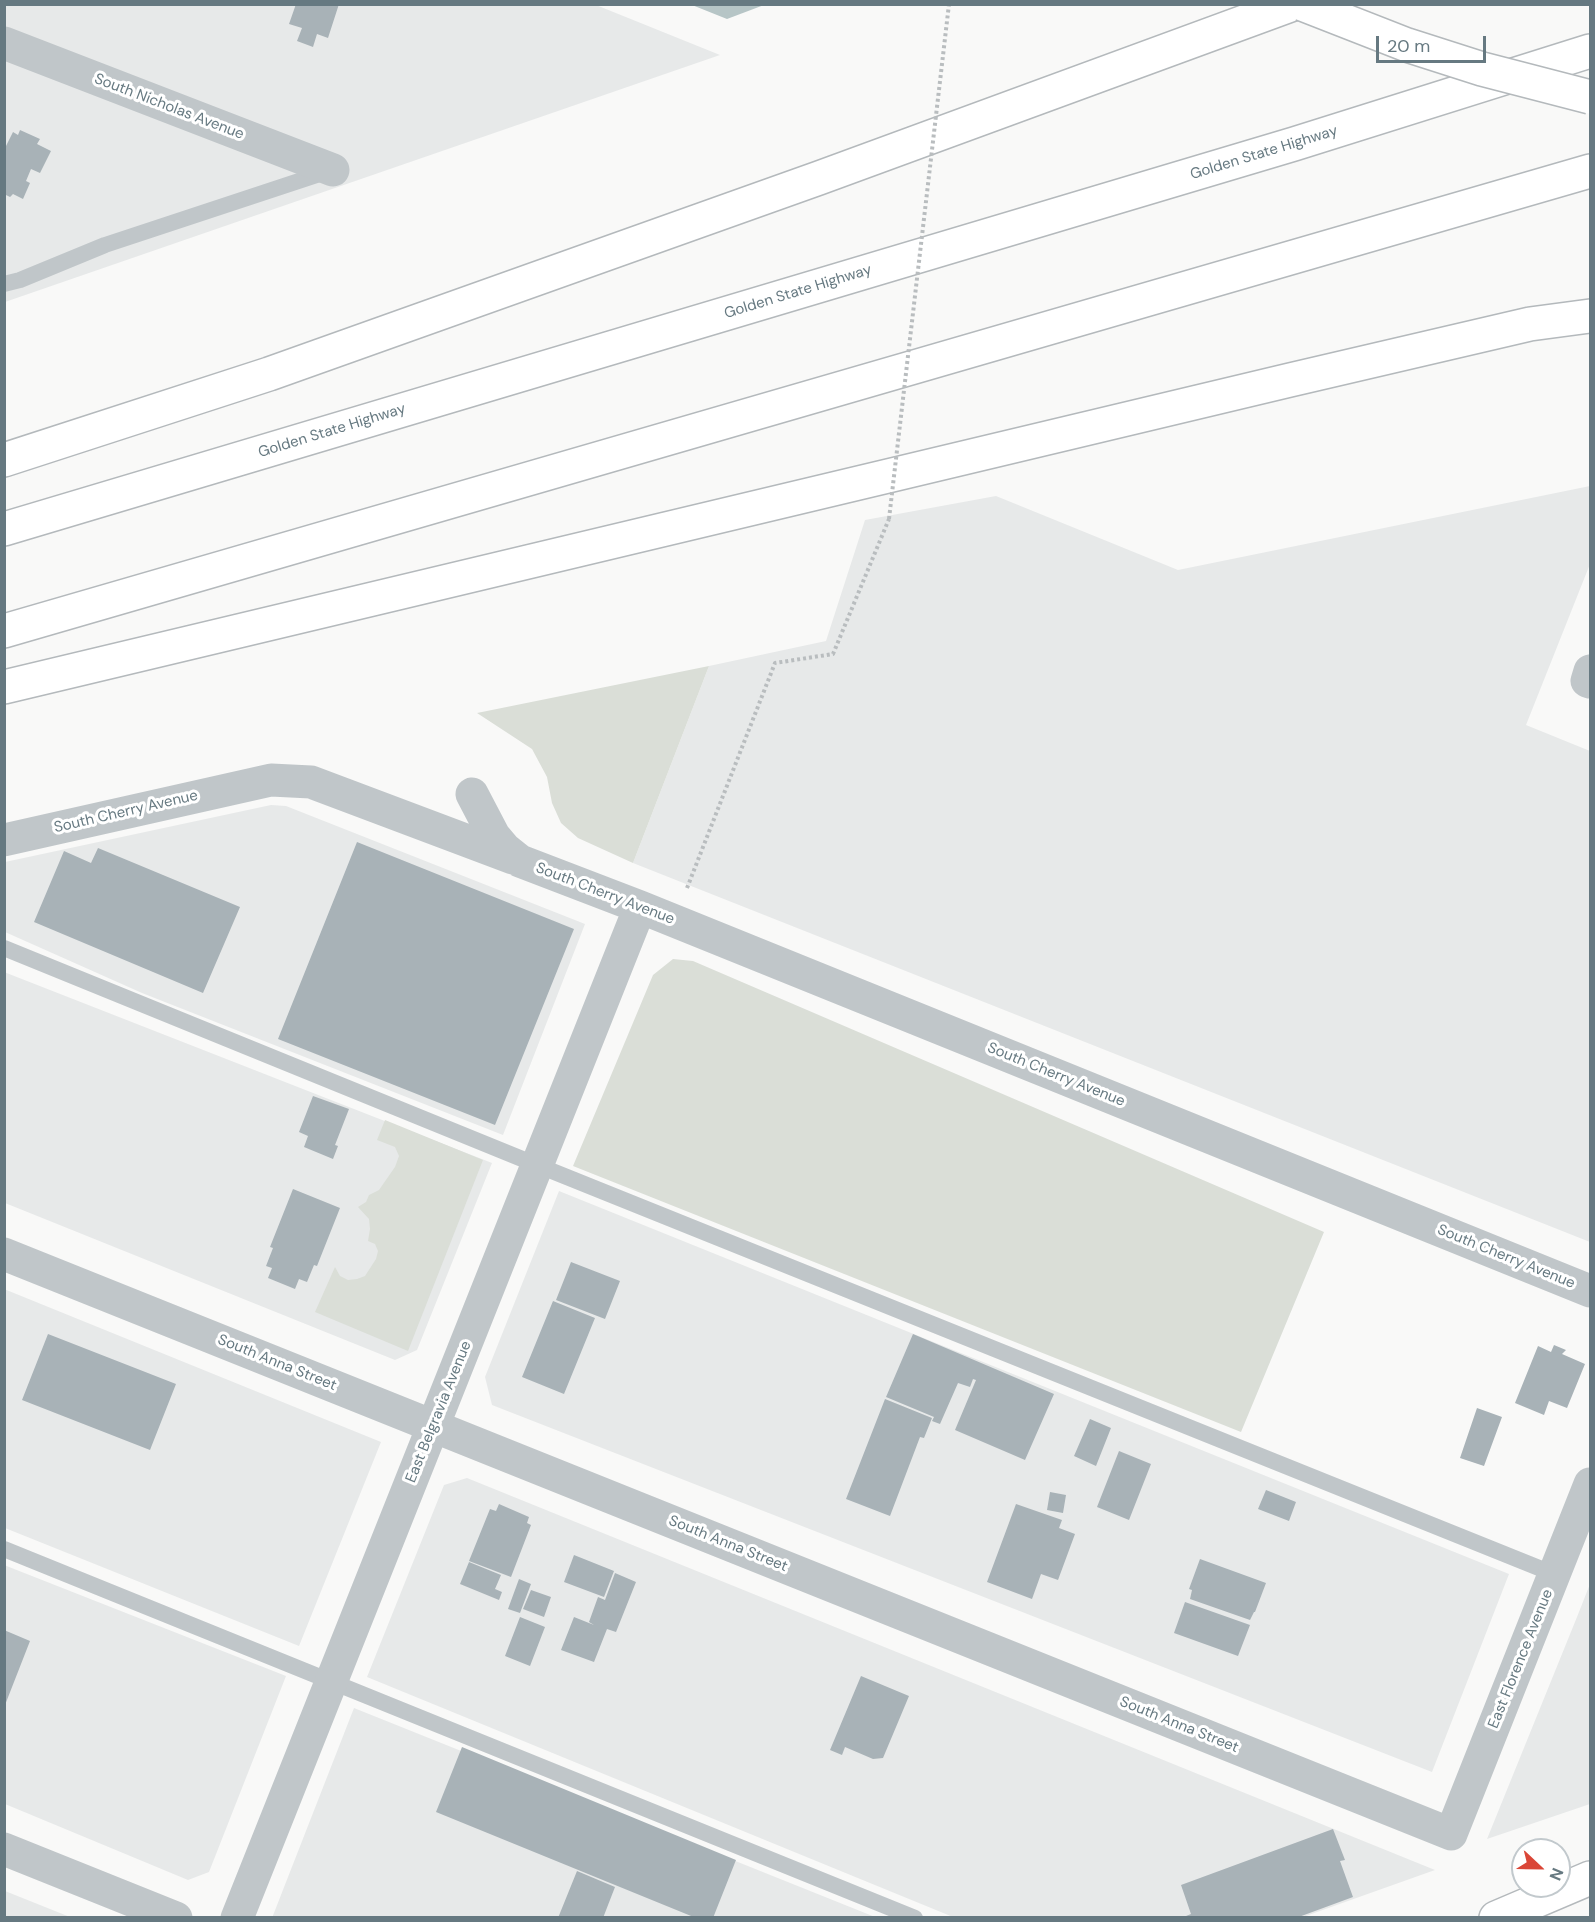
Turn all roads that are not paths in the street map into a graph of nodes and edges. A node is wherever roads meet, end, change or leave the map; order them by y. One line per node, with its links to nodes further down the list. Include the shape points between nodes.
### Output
1 (1293, 4): 10 (highway, via 280,370)
2 (1302, 4): 5 (highway, bridge, via 1450,59)
3 (4, 44): 6 (street, South Nicholas Avenue)
4 (1590, 51): 11 (highway, Golden State Highway, via 1294,144)
5 (1590, 97)
6 (333, 170): 8 (lane, via 105,245)
7 (1590, 171): 12 (highway)
8 (4, 284)
9 (1590, 316): 15 (highway, via 1530,324 1301,377)
10 (4, 460)
11 (4, 529)
12 (4, 631)
13 (1590, 672): 14 (street)
14 (1590, 682)
15 (4, 687)
16 (472, 794): 18 (street, South Cherry Avenue, via 494,836)
17 (4, 840): 18 (street, South Cherry Avenue, via 271,780 311,782)
18 (520, 861): 19 (street, South Cherry Avenue)
19 (640, 907): 21 (street, East Belgravia Avenue); 23 (street, South Cherry Avenue)
20 (4, 948): 21 (lane)
21 (537, 1165): 24 (street, East Belgravia Avenue); 27 (lane)
22 (4, 1254): 24 (street, South Anna Street)
23 (1590, 1291)
24 (433, 1426): 28 (street, East Belgravia Avenue); 29 (street, South Anna Street)
25 (1590, 1484): 27 (street, East Florence Avenue)
26 (4, 1549): 28 (lane)
27 (1554, 1574): 29 (street, East Florence Avenue)
28 (331, 1682): 33 (street, East Belgravia Avenue); 34 (lane)
29 (1451, 1834)
30 (4, 1849): 32 (street)
31 (1590, 1878): 35 (highway)
32 (176, 1917)
33 (237, 1917)
34 (915, 1917)
35 (1497, 1917)

